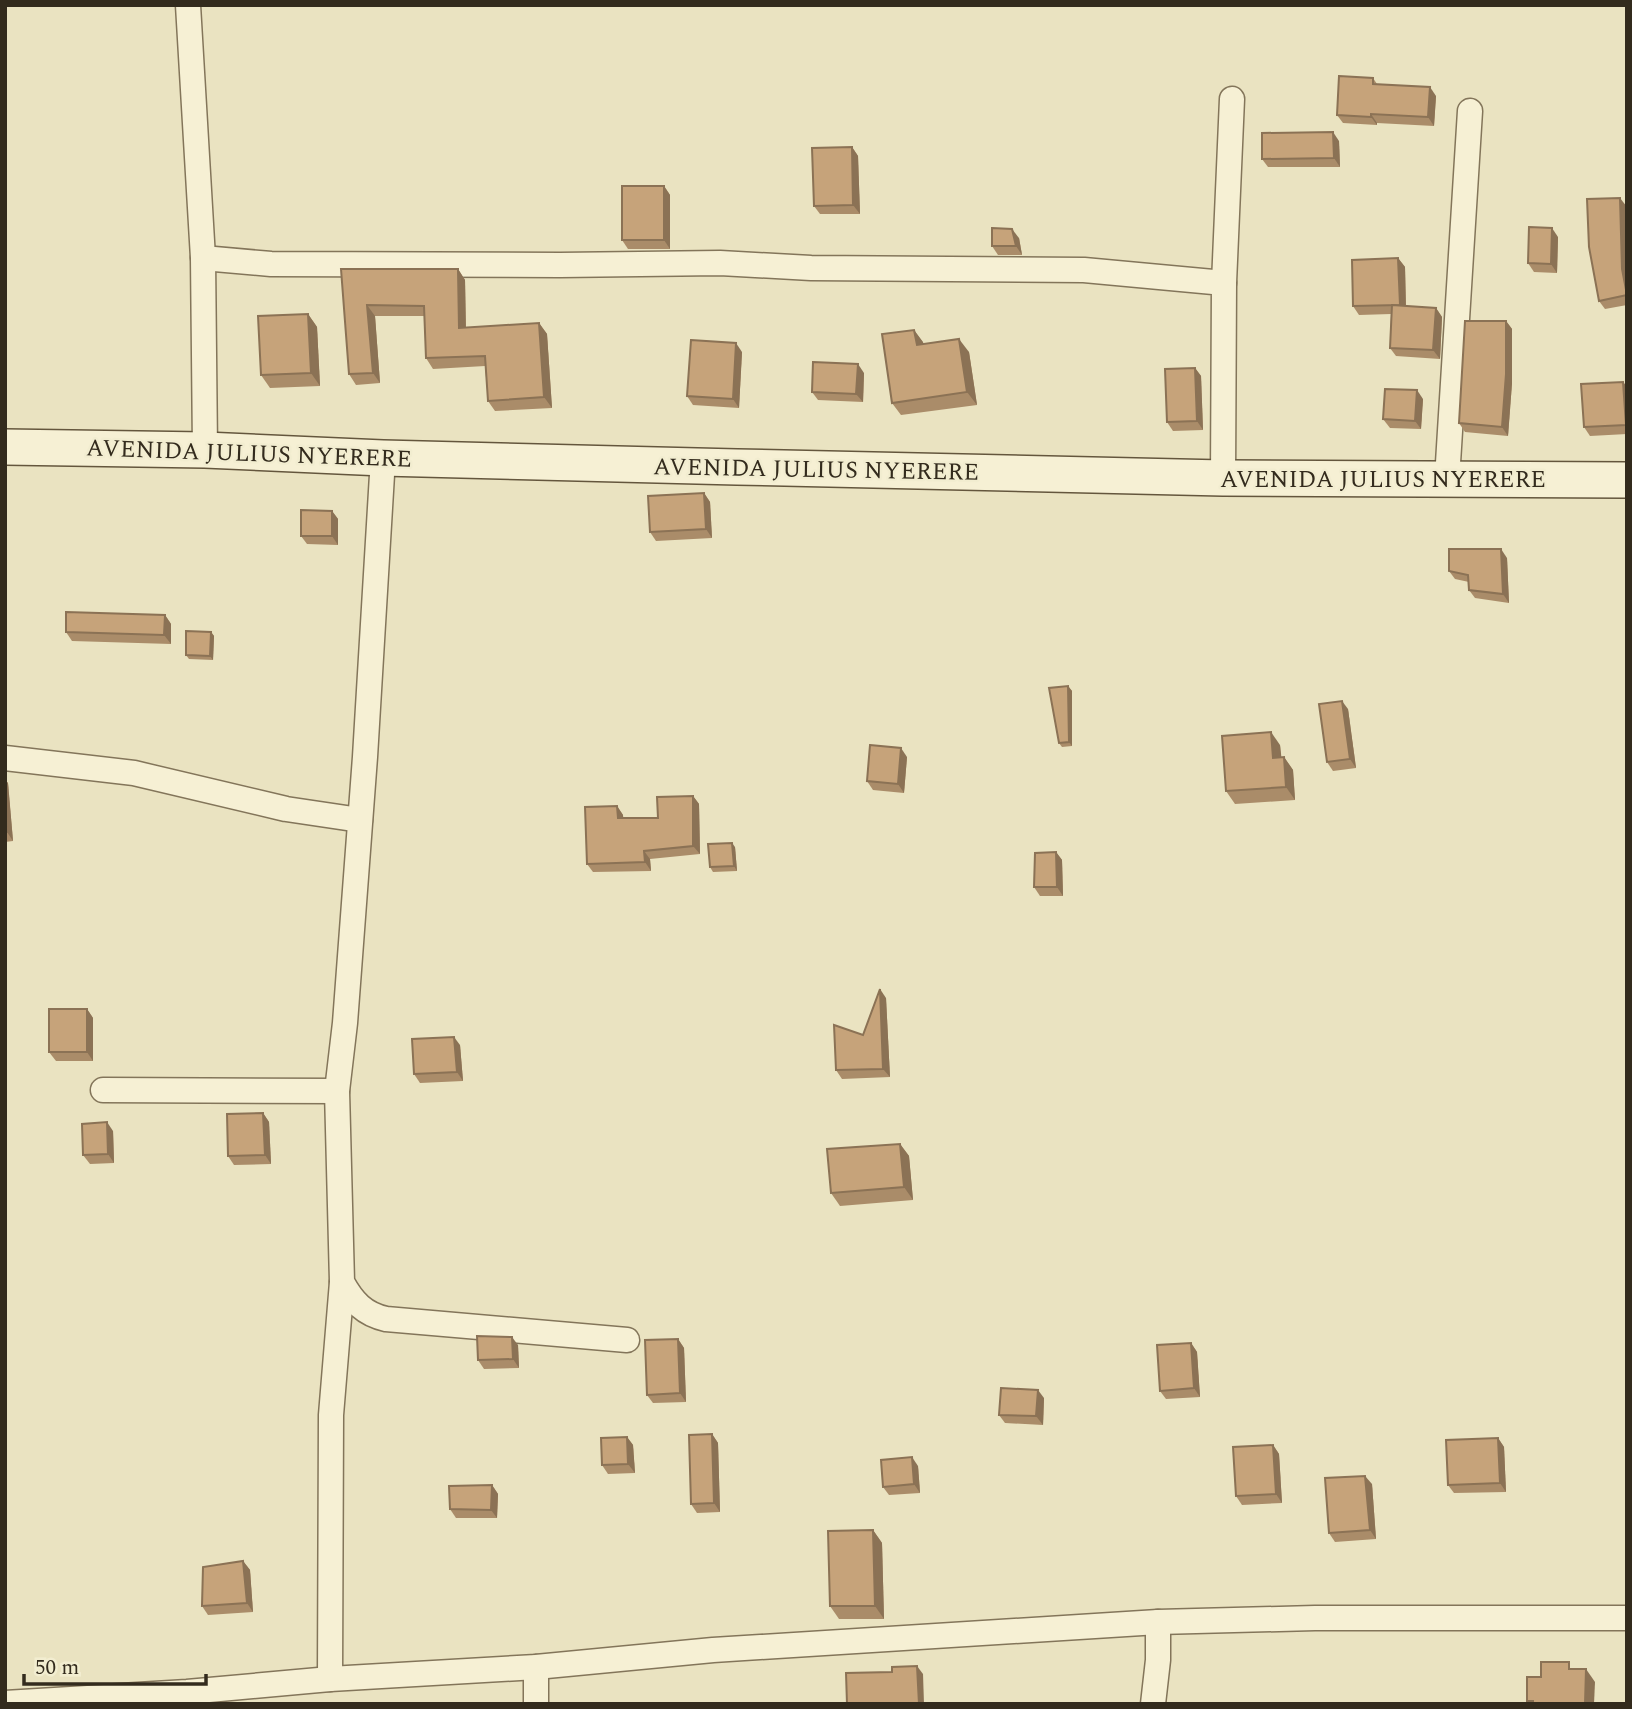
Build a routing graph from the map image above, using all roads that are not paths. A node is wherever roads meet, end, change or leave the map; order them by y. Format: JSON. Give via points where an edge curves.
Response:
{"nodes":[{"id":1,"x":188,"y":5,"type":"edge"},
{"id":2,"x":1232,"y":99,"type":"dead end"},
{"id":3,"x":1470,"y":111,"type":"dead end"},
{"id":4,"x":203,"y":258,"type":"junction"},
{"id":5,"x":1224,"y":283,"type":"junction"},
{"id":6,"x":5,"y":447,"type":"edge"},
{"id":7,"x":205,"y":450,"type":"junction"},
{"id":8,"x":383,"y":458,"type":"junction"},
{"id":9,"x":1223,"y":478,"type":"junction"},
{"id":10,"x":1447,"y":479,"type":"junction"},
{"id":11,"x":1627,"y":480,"type":"edge"},
{"id":12,"x":5,"y":758,"type":"edge"},
{"id":13,"x":360,"y":820,"type":"junction"},
{"id":14,"x":103,"y":1090,"type":"dead end"},
{"id":15,"x":337,"y":1091,"type":"junction"},
{"id":16,"x":342,"y":1282,"type":"junction"},
{"id":17,"x":627,"y":1340,"type":"dead end"},
{"id":18,"x":1627,"y":1618,"type":"edge"},
{"id":19,"x":1158,"y":1622,"type":"junction"},
{"id":20,"x":536,"y":1667,"type":"junction"},
{"id":21,"x":330,"y":1679,"type":"junction"},
{"id":22,"x":5,"y":1703,"type":"edge"},
{"id":23,"x":536,"y":1704,"type":"edge"},
{"id":24,"x":1153,"y":1704,"type":"edge"}],
"edges":[{"from":1,"to":4,"type":"street"},
{"from":2,"to":5,"type":"street"},
{"from":3,"to":10,"type":"street"},
{"from":4,"to":5,"type":"street","via":[[271,264],[720,263],[1084,270]]},
{"from":4,"to":7,"type":"street"},
{"from":5,"to":9,"type":"street"},
{"from":6,"to":7,"type":"street","name":"AVENIDA JULIUS NYERERE"},
{"from":7,"to":8,"type":"street","name":"AVENIDA JULIUS NYERERE"},
{"from":8,"to":9,"type":"street","name":"AVENIDA JULIUS NYERERE"},
{"from":8,"to":13,"type":"street"},
{"from":9,"to":10,"type":"street","name":"AVENIDA JULIUS NYERERE"},
{"from":10,"to":11,"type":"street","name":"AVENIDA JULIUS NYERERE"},
{"from":12,"to":13,"type":"street","via":[[135,773],[286,809]]},
{"from":13,"to":15,"type":"street"},
{"from":14,"to":15,"type":"street"},
{"from":15,"to":16,"type":"street"},
{"from":16,"to":17,"type":"street","via":[[358,1305],[386,1319]]},
{"from":16,"to":21,"type":"street","via":[[331,1415]]},
{"from":18,"to":19,"type":"street"},
{"from":19,"to":20,"type":"street","via":[[713,1650]]},
{"from":19,"to":24,"type":"street"},
{"from":20,"to":21,"type":"street"},
{"from":20,"to":23,"type":"street"},
{"from":21,"to":22,"type":"street"}]}
